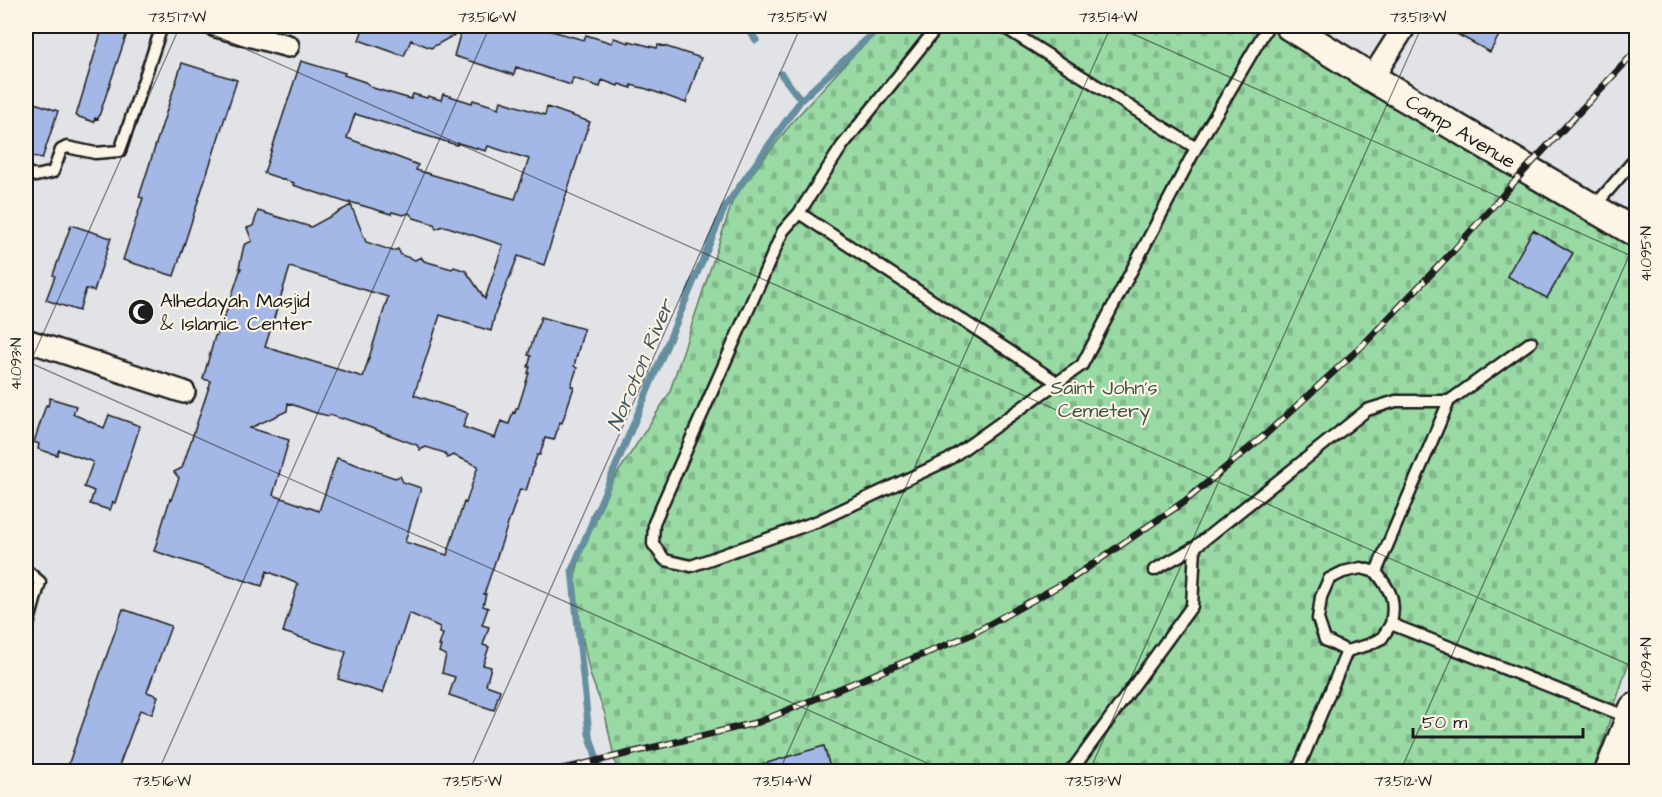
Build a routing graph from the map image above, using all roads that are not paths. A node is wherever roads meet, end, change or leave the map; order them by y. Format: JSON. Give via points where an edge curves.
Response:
{"nodes":[{"id":1,"x":162,"y":26,"type":"edge"},
{"id":2,"x":216,"y":26,"type":"edge"},
{"id":3,"x":938,"y":26,"type":"edge"},
{"id":4,"x":1002,"y":26,"type":"edge"},
{"id":5,"x":1268,"y":26,"type":"edge"},
{"id":6,"x":1288,"y":26,"type":"edge"},
{"id":7,"x":1405,"y":26,"type":"edge"},
{"id":8,"x":266,"y":33,"type":"edge"},
{"id":9,"x":288,"y":46,"type":"dead end"},
{"id":10,"x":1372,"y":78,"type":"junction"},
{"id":11,"x":1196,"y":148,"type":"junction"},
{"id":12,"x":1636,"y":158,"type":"edge"},
{"id":13,"x":26,"y":172,"type":"edge"},
{"id":14,"x":1593,"y":208,"type":"junction"},
{"id":15,"x":799,"y":213,"type":"junction"},
{"id":16,"x":1636,"y":233,"type":"edge"},
{"id":17,"x":26,"y":340,"type":"edge"},
{"id":18,"x":1531,"y":342,"type":"dead end"},
{"id":19,"x":1058,"y":382,"type":"junction"},
{"id":20,"x":184,"y":392,"type":"dead end"},
{"id":21,"x":1449,"y":401,"type":"junction"},
{"id":22,"x":1195,"y":547,"type":"junction"},
{"id":23,"x":26,"y":570,"type":"edge"},
{"id":24,"x":1154,"y":570,"type":"dead end"},
{"id":25,"x":1376,"y":572,"type":"junction"},
{"id":26,"x":1391,"y":624,"type":"junction"},
{"id":27,"x":26,"y":632,"type":"edge"},
{"id":28,"x":1347,"y":651,"type":"junction"},
{"id":29,"x":1635,"y":715,"type":"edge"},
{"id":30,"x":1068,"y":771,"type":"edge"},
{"id":31,"x":1297,"y":771,"type":"edge"},
{"id":32,"x":1612,"y":771,"type":"edge"}],
"edges":[{"from":1,"to":13,"type":"lane","via":[[120,151],[95,153],[67,147],[61,150],[53,172],[36,176]]},
{"from":2,"to":8,"type":"street"},
{"from":3,"to":15,"type":"lane","via":[[843,146]]},
{"from":4,"to":11,"type":"lane"},
{"from":5,"to":11,"type":"lane"},
{"from":6,"to":10,"type":"street","name":"Camp Avenue"},
{"from":7,"to":10,"type":"street"},
{"from":8,"to":9,"type":"street"},
{"from":10,"to":14,"type":"street","name":"Camp Avenue"},
{"from":11,"to":19,"type":"lane","via":[[1082,365]]},
{"from":12,"to":14,"type":"lane"},
{"from":14,"to":16,"type":"street","name":"Camp Avenue"},
{"from":15,"to":19,"type":"lane"},
{"from":15,"to":19,"type":"lane","via":[[783,231],[654,523],[653,544],[665,560],[691,566],[818,521],[948,460]]},
{"from":17,"to":20,"type":"street"},
{"from":18,"to":21,"type":"lane"},
{"from":21,"to":22,"type":"lane","via":[[1396,401],[1367,410]]},
{"from":21,"to":25,"type":"lane"},
{"from":22,"to":24,"type":"lane"},
{"from":22,"to":30,"type":"lane","via":[[1192,606]]},
{"from":23,"to":27,"type":"lane","via":[[40,582]]},
{"from":25,"to":26,"type":"lane","via":[[1389,589],[1394,611]]},
{"from":25,"to":28,"type":"lane","via":[[1361,568],[1343,572],[1329,579],[1321,597],[1318,619],[1325,640]]},
{"from":26,"to":28,"type":"lane","via":[[1382,638]]},
{"from":26,"to":29,"type":"lane"},
{"from":28,"to":31,"type":"lane"},
{"from":29,"to":32,"type":"main road"}]}
